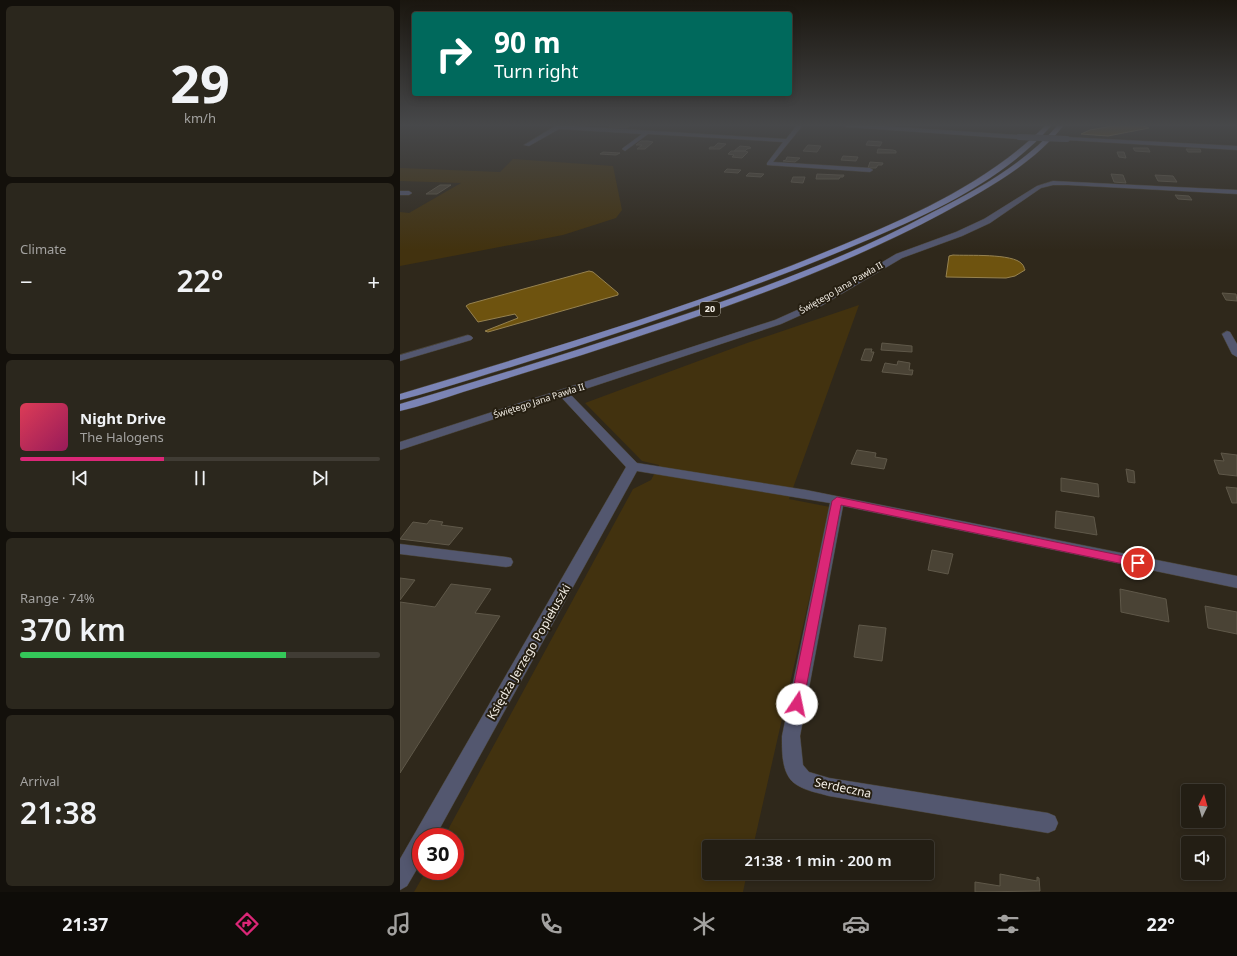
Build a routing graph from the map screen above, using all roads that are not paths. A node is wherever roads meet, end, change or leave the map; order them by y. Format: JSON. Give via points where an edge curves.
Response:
{"nodes":[{"id":1,"x":813,"y":167,"type":"edge"},
{"id":2,"x":999,"y":167,"type":"edge"},
{"id":3,"x":1015,"y":167,"type":"edge"},
{"id":4,"x":870,"y":170,"type":"dead end"},
{"id":5,"x":1237,"y":192,"type":"edge"},
{"id":6,"x":400,"y":193,"type":"edge"},
{"id":7,"x":409,"y":193,"type":"dead end"},
{"id":8,"x":1227,"y":334,"type":"dead end"},
{"id":9,"x":468,"y":338,"type":"dead end"},
{"id":10,"x":1237,"y":354,"type":"edge"},
{"id":11,"x":400,"y":358,"type":"edge"},
{"id":12,"x":563,"y":393,"type":"junction"},
{"id":13,"x":400,"y":397,"type":"edge"},
{"id":14,"x":400,"y":408,"type":"edge"},
{"id":15,"x":400,"y":446,"type":"edge"},
{"id":16,"x":633,"y":466,"type":"junction"},
{"id":17,"x":837,"y":501,"type":"junction"},
{"id":18,"x":400,"y":549,"type":"edge"},
{"id":19,"x":506,"y":562,"type":"dead end"},
{"id":20,"x":1237,"y":582,"type":"edge"},
{"id":21,"x":1048,"y":823,"type":"dead end"},
{"id":22,"x":429,"y":828,"type":"edge"},
{"id":23,"x":412,"y":858,"type":"edge"},
{"id":24,"x":400,"y":879,"type":"edge"}],
"edges":[{"from":1,"to":4,"type":"street"},
{"from":2,"to":13,"type":"main road","number":"20","via":[[965,189],[916,215],[848,246],[734,290]]},
{"from":3,"to":14,"type":"main road","number":"20","via":[[994,182],[929,218],[860,251],[752,294],[660,326]]},
{"from":5,"to":12,"type":"street","name":"Świętego Jana Pawła II","via":[[1068,183],[1038,187],[987,221],[899,256],[798,314],[757,330]]},
{"from":6,"to":7,"type":"street"},
{"from":8,"to":10,"type":"street"},
{"from":9,"to":11,"type":"street"},
{"from":12,"to":15,"type":"street","name":"Świętego Jana Pawła II"},
{"from":12,"to":16,"type":"street"},
{"from":16,"to":17,"type":"street"},
{"from":16,"to":22,"type":"street","name":"Księdza Jerzego Popiełuszki"},
{"from":17,"to":20,"type":"street"},
{"from":17,"to":21,"type":"street","name":"Serdeczna","via":[[791,736],[791,753],[796,770],[803,778],[829,787]]},
{"from":18,"to":19,"type":"street"},
{"from":23,"to":24,"type":"street"}]}
